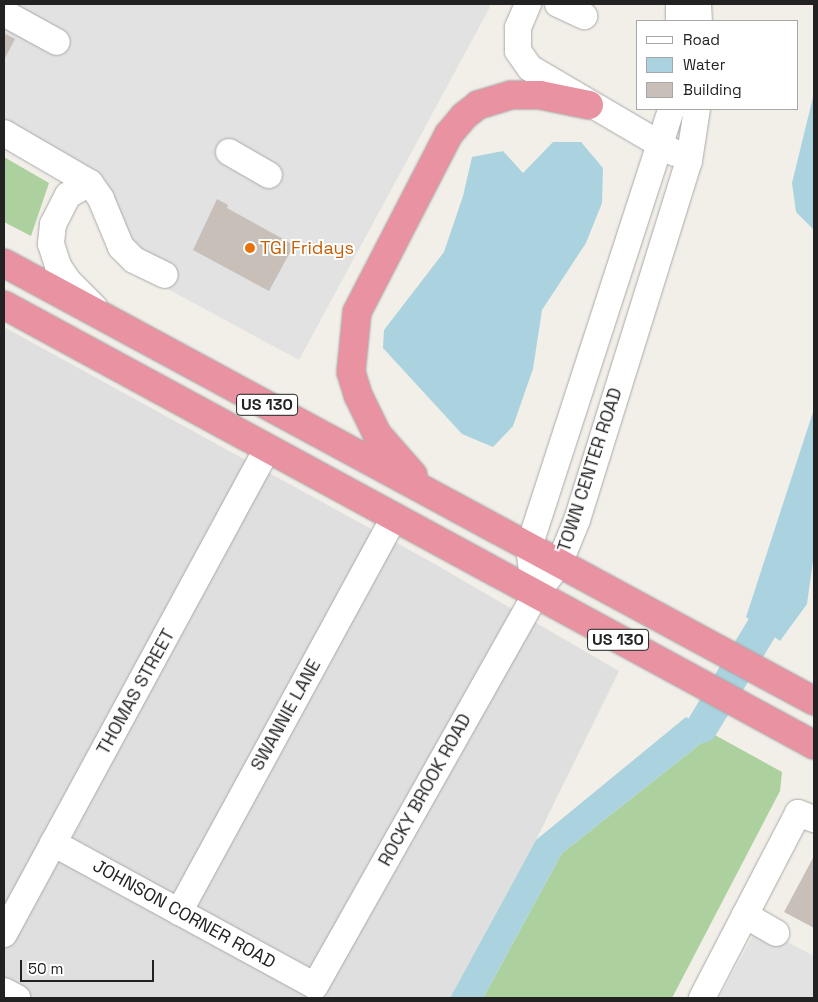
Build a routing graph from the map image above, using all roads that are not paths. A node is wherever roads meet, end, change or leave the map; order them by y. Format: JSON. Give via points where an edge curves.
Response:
{"nodes":[{"id":1,"x":528,"y":4,"type":"edge"},
{"id":2,"x":558,"y":4,"type":"edge"},
{"id":3,"x":679,"y":4,"type":"edge"},
{"id":4,"x":698,"y":4,"type":"edge"},
{"id":5,"x":4,"y":12,"type":"edge"},
{"id":6,"x":584,"y":16,"type":"dead end"},
{"id":7,"x":679,"y":20,"type":"edge"},
{"id":8,"x":699,"y":20,"type":"edge"},
{"id":9,"x":57,"y":42,"type":"dead end"},
{"id":10,"x":589,"y":105,"type":"junction"},
{"id":11,"x":671,"y":110,"type":"edge"},
{"id":12,"x":697,"y":110,"type":"edge"},
{"id":13,"x":4,"y":132,"type":"edge"},
{"id":14,"x":661,"y":145,"type":"junction"},
{"id":15,"x":229,"y":152,"type":"dead end"},
{"id":16,"x":688,"y":160,"type":"junction"},
{"id":17,"x":269,"y":175,"type":"dead end"},
{"id":18,"x":90,"y":183,"type":"junction"},
{"id":19,"x":4,"y":263,"type":"edge"},
{"id":20,"x":165,"y":275,"type":"dead end"},
{"id":21,"x":4,"y":306,"type":"edge"},
{"id":22,"x":104,"y":317,"type":"junction"},
{"id":23,"x":267,"y":449,"type":"junction"},
{"id":24,"x":439,"y":498,"type":"junction"},
{"id":25,"x":394,"y":518,"type":"junction"},
{"id":26,"x":529,"y":548,"type":"junction"},
{"id":27,"x":559,"y":564,"type":"junction"},
{"id":28,"x":535,"y":595,"type":"junction"},
{"id":29,"x":814,"y":701,"type":"edge"},
{"id":30,"x":814,"y":745,"type":"edge"},
{"id":31,"x":814,"y":819,"type":"edge"},
{"id":32,"x":53,"y":843,"type":"junction"},
{"id":33,"x":179,"y":912,"type":"junction"},
{"id":34,"x":745,"y":915,"type":"junction"},
{"id":35,"x":776,"y":932,"type":"dead end"},
{"id":36,"x":4,"y":934,"type":"edge"},
{"id":37,"x":315,"y":986,"type":"joint"},
{"id":38,"x":4,"y":991,"type":"edge"},
{"id":39,"x":16,"y":998,"type":"edge"},
{"id":40,"x":702,"y":998,"type":"edge"}],
"edges":[{"from":1,"to":10,"type":"street","via":[[518,28],[518,51],[530,68]]},
{"from":2,"to":6,"type":"street"},
{"from":3,"to":7,"type":"street"},
{"from":4,"to":8,"type":"street"},
{"from":5,"to":9,"type":"street"},
{"from":10,"to":14,"type":"street"},
{"from":10,"to":24,"type":"highway","via":[[540,95],[511,95],[478,105],[464,116],[450,134],[357,312],[351,372],[358,395],[377,434],[399,463]]},
{"from":11,"to":14,"type":"street","name":"TOWN CENTER ROAD"},
{"from":12,"to":16,"type":"street","name":"TOWN CENTER ROAD"},
{"from":13,"to":18,"type":"street"},
{"from":14,"to":16,"type":"street"},
{"from":14,"to":26,"type":"street","name":"TOWN CENTER ROAD"},
{"from":15,"to":17,"type":"street"},
{"from":16,"to":27,"type":"street","name":"TOWN CENTER ROAD","via":[[577,520]]},
{"from":18,"to":20,"type":"street","via":[[101,199],[121,247],[134,260]]},
{"from":18,"to":22,"type":"street","via":[[68,194],[53,224],[51,244],[58,266],[68,282]]},
{"from":19,"to":22,"type":"highway","number":"US 130"},
{"from":21,"to":23,"type":"highway","number":"US 130"},
{"from":22,"to":24,"type":"highway","number":"US 130"},
{"from":23,"to":25,"type":"highway","number":"US 130"},
{"from":23,"to":32,"type":"street","name":"THOMAS STREET"},
{"from":24,"to":26,"type":"highway","number":"US 130"},
{"from":25,"to":28,"type":"highway","number":"US 130"},
{"from":25,"to":33,"type":"street","name":"SWANNIE LANE"},
{"from":26,"to":27,"type":"highway","number":"US 130"},
{"from":26,"to":28,"type":"street","name":"TOWN CENTER ROAD"},
{"from":27,"to":28,"type":"street","name":"TOWN CENTER ROAD"},
{"from":27,"to":29,"type":"highway","number":"US 130"},
{"from":28,"to":30,"type":"highway","number":"US 130"},
{"from":28,"to":37,"type":"street","name":"ROCKY BROOK ROAD"},
{"from":31,"to":34,"type":"street","via":[[798,813]]},
{"from":32,"to":33,"type":"street","name":"JOHNSON CORNER ROAD"},
{"from":32,"to":36,"type":"street","name":"THOMAS STREET"},
{"from":33,"to":37,"type":"street","name":"JOHNSON CORNER ROAD"},
{"from":34,"to":35,"type":"street"},
{"from":34,"to":40,"type":"street"},
{"from":38,"to":39,"type":"street"}]}
